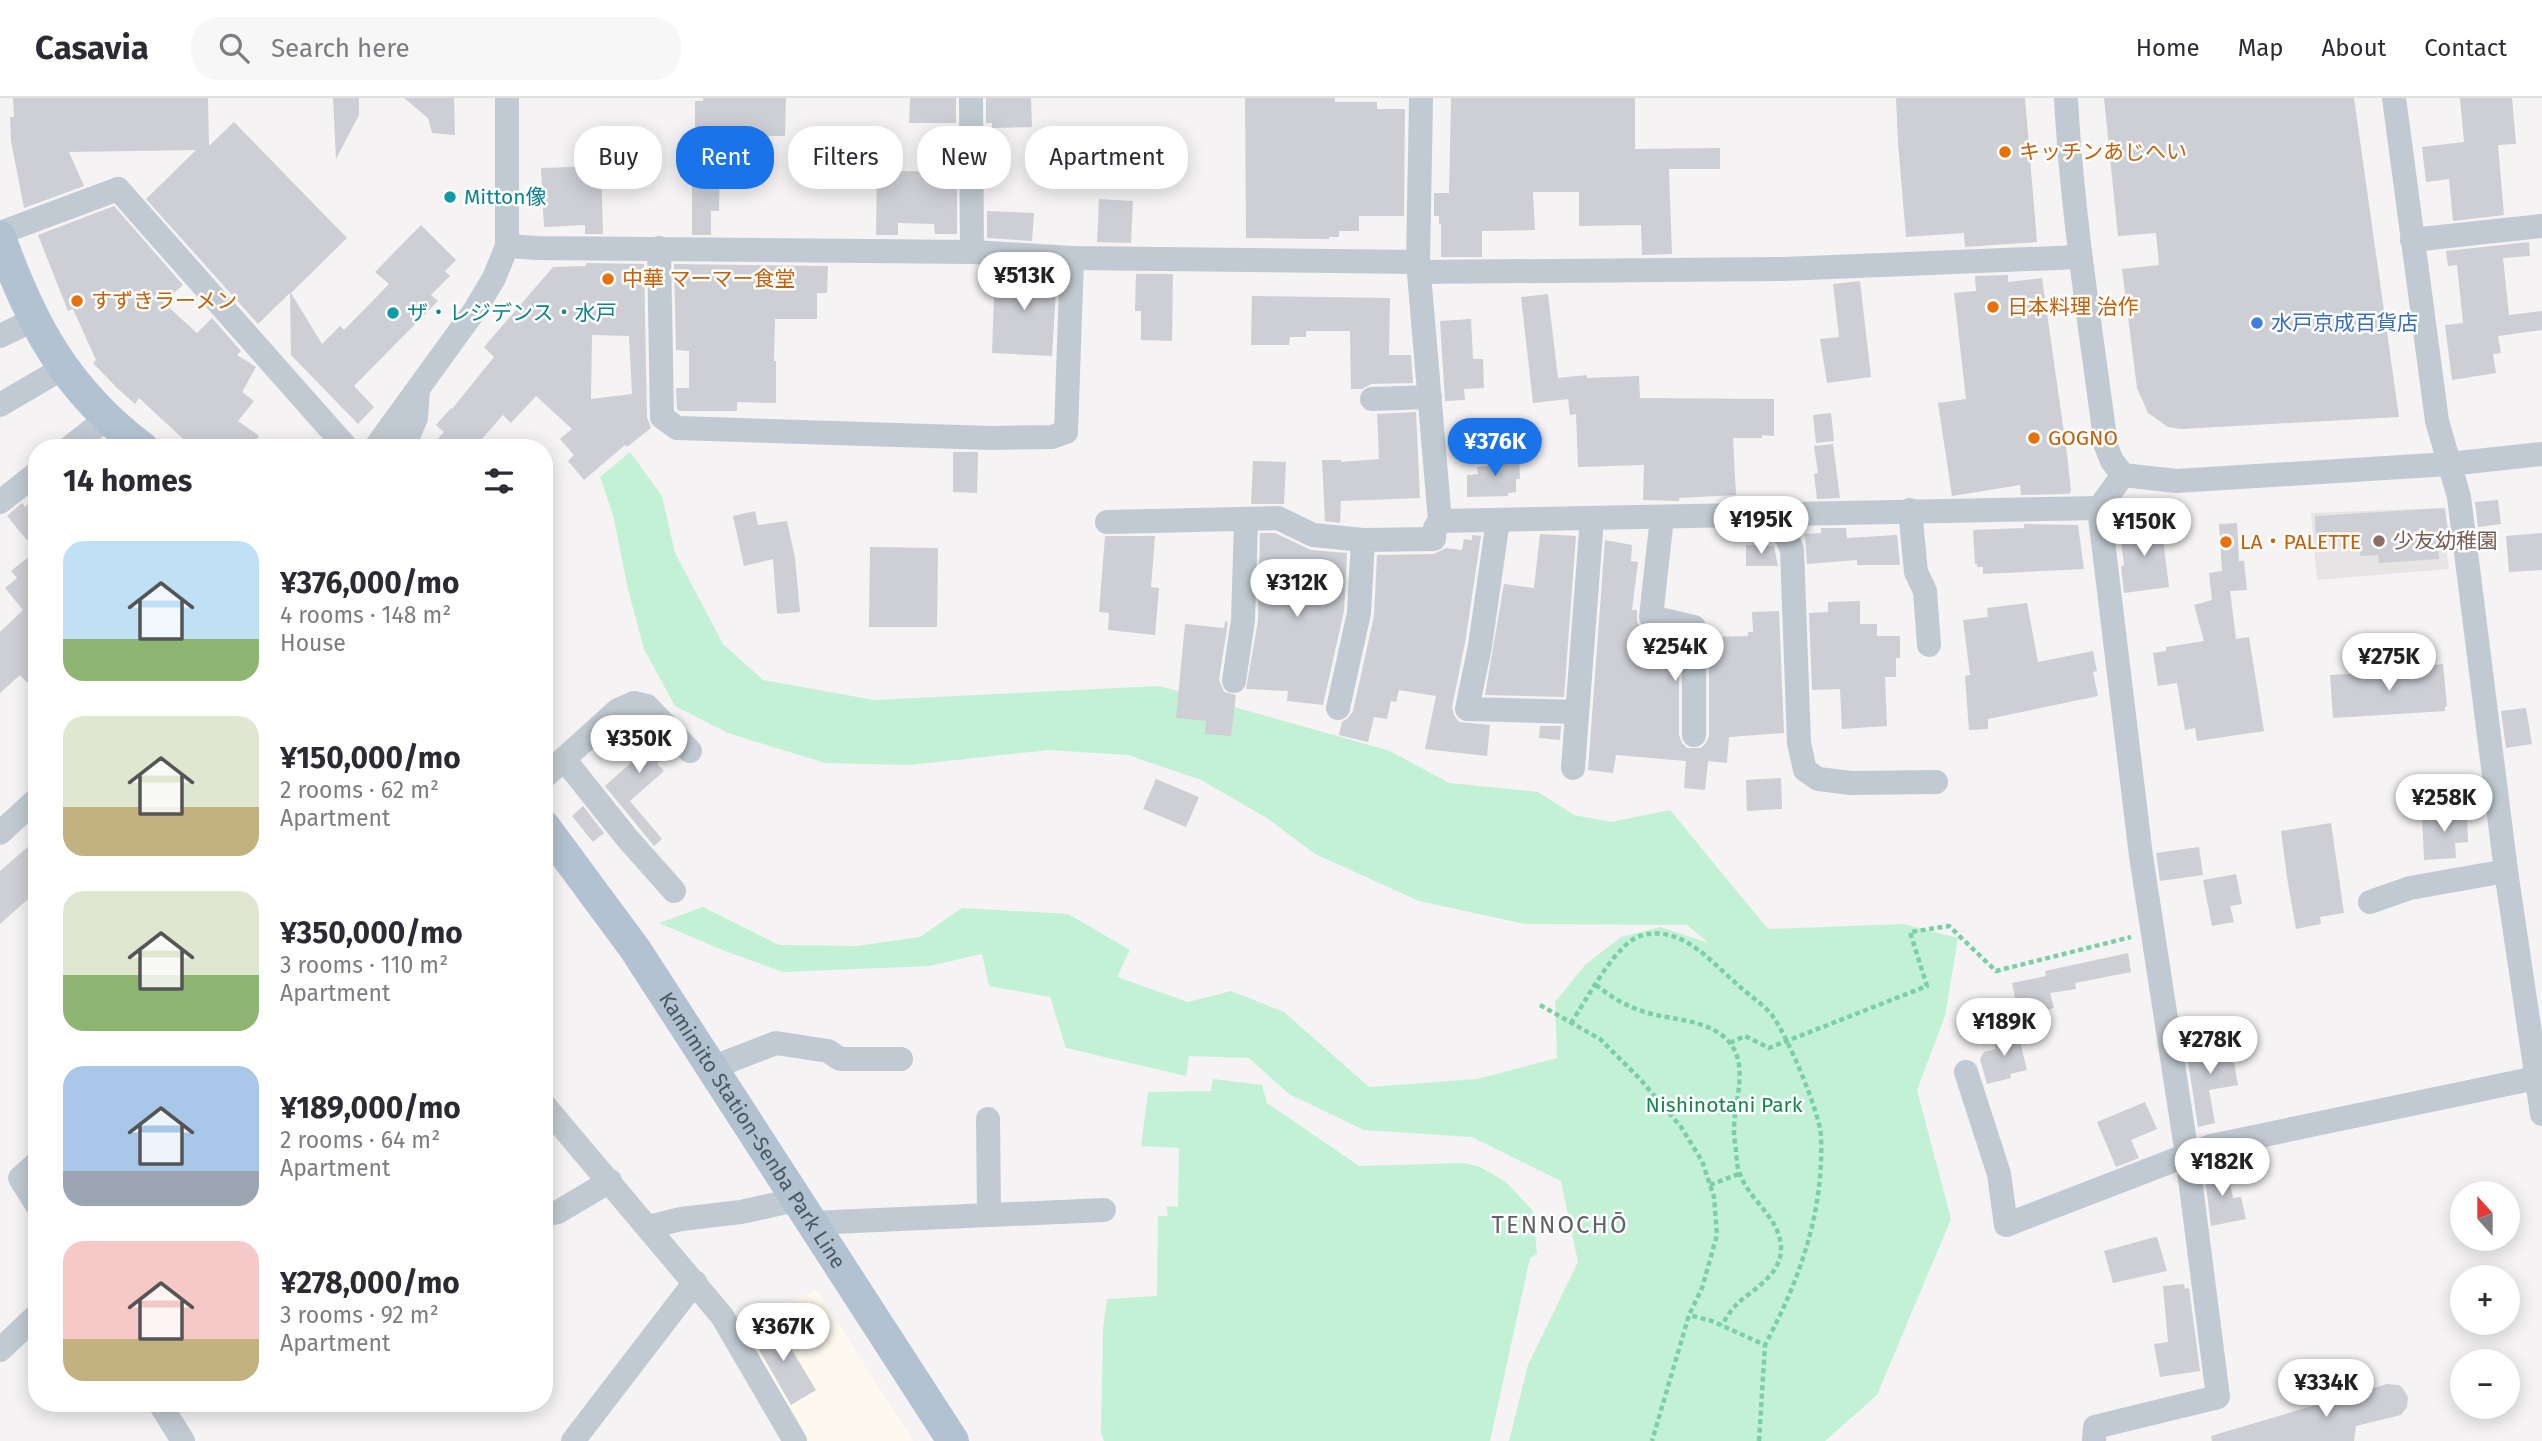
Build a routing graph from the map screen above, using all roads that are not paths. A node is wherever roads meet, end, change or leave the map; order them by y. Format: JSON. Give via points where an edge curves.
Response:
{"nodes":[{"id":1,"x":507,"y":98,"type":"edge"},
{"id":2,"x":971,"y":98,"type":"edge"},
{"id":3,"x":1421,"y":98,"type":"edge"},
{"id":4,"x":2066,"y":98,"type":"edge"},
{"id":5,"x":2394,"y":98,"type":"edge"},
{"id":6,"x":2542,"y":226,"type":"edge"},
{"id":7,"x":0,"y":235,"type":"edge"},
{"id":8,"x":2412,"y":240,"type":"junction"},
{"id":9,"x":508,"y":246,"type":"junction"},
{"id":10,"x":659,"y":248,"type":"junction"},
{"id":11,"x":972,"y":252,"type":"junction"},
{"id":12,"x":2080,"y":257,"type":"junction"},
{"id":13,"x":1072,"y":258,"type":"junction"},
{"id":14,"x":1418,"y":267,"type":"junction"},
{"id":15,"x":33,"y":320,"type":"junction"},
{"id":16,"x":0,"y":336,"type":"edge"},
{"id":17,"x":63,"y":368,"type":"junction"},
{"id":18,"x":418,"y":390,"type":"junction"},
{"id":19,"x":1430,"y":397,"type":"junction"},
{"id":20,"x":1373,"y":399,"type":"dead end"},
{"id":21,"x":0,"y":405,"type":"edge"},
{"id":22,"x":106,"y":419,"type":"junction"},
{"id":23,"x":80,"y":439,"type":"edge"},
{"id":24,"x":132,"y":439,"type":"edge"},
{"id":25,"x":339,"y":439,"type":"edge"},
{"id":26,"x":382,"y":439,"type":"edge"},
{"id":27,"x":408,"y":439,"type":"edge"},
{"id":28,"x":2542,"y":454,"type":"edge"},
{"id":29,"x":2449,"y":464,"type":"junction"},
{"id":30,"x":2123,"y":475,"type":"junction"},
{"id":31,"x":28,"y":480,"type":"edge"},
{"id":32,"x":0,"y":502,"type":"edge"},
{"id":33,"x":2099,"y":508,"type":"junction"},
{"id":34,"x":1910,"y":510,"type":"junction"},
{"id":35,"x":1778,"y":515,"type":"junction"},
{"id":36,"x":1662,"y":517,"type":"junction"},
{"id":37,"x":1592,"y":518,"type":"junction"},
{"id":38,"x":1246,"y":520,"type":"junction"},
{"id":39,"x":1440,"y":520,"type":"junction"},
{"id":40,"x":1498,"y":520,"type":"junction"},
{"id":41,"x":1107,"y":522,"type":"dead end"},
{"id":42,"x":1363,"y":540,"type":"junction"},
{"id":43,"x":1929,"y":645,"type":"dead end"},
{"id":44,"x":1234,"y":681,"type":"dead end"},
{"id":45,"x":1338,"y":708,"type":"dead end"},
{"id":46,"x":1577,"y":712,"type":"junction"},
{"id":47,"x":1694,"y":734,"type":"dead end"},
{"id":48,"x":690,"y":751,"type":"dead end"},
{"id":49,"x":564,"y":759,"type":"junction"},
{"id":50,"x":1573,"y":768,"type":"dead end"},
{"id":51,"x":553,"y":769,"type":"edge"},
{"id":52,"x":1936,"y":782,"type":"dead end"},
{"id":53,"x":28,"y":807,"type":"edge"},
{"id":54,"x":0,"y":833,"type":"edge"},
{"id":55,"x":553,"y":837,"type":"edge"},
{"id":56,"x":2506,"y":872,"type":"junction"},
{"id":57,"x":674,"y":891,"type":"dead end"},
{"id":58,"x":2370,"y":902,"type":"dead end"},
{"id":59,"x":901,"y":1059,"type":"dead end"},
{"id":60,"x":711,"y":1068,"type":"junction"},
{"id":61,"x":1966,"y":1072,"type":"dead end"},
{"id":62,"x":2539,"y":1080,"type":"edge"},
{"id":63,"x":2542,"y":1114,"type":"edge"},
{"id":64,"x":553,"y":1115,"type":"edge"},
{"id":65,"x":988,"y":1119,"type":"dead end"},
{"id":66,"x":2186,"y":1155,"type":"junction"},
{"id":67,"x":12,"y":1180,"type":"edge"},
{"id":68,"x":610,"y":1181,"type":"junction"},
{"id":69,"x":28,"y":1196,"type":"edge"},
{"id":70,"x":1104,"y":1210,"type":"dead end"},
{"id":71,"x":803,"y":1211,"type":"junction"},
{"id":72,"x":553,"y":1213,"type":"edge"},
{"id":73,"x":989,"y":1215,"type":"junction"},
{"id":74,"x":649,"y":1227,"type":"junction"},
{"id":75,"x":695,"y":1282,"type":"junction"},
{"id":76,"x":28,"y":1324,"type":"edge"},
{"id":77,"x":0,"y":1350,"type":"edge"},
{"id":78,"x":165,"y":1412,"type":"edge"},
{"id":79,"x":2090,"y":1440,"type":"edge"},
{"id":80,"x":183,"y":1441,"type":"edge"},
{"id":81,"x":573,"y":1441,"type":"edge"},
{"id":82,"x":795,"y":1441,"type":"edge"},
{"id":83,"x":953,"y":1441,"type":"edge"}],
"edges":[{"from":1,"to":9,"type":"street"},
{"from":2,"to":11,"type":"street"},
{"from":3,"to":14,"type":"street"},
{"from":4,"to":12,"type":"street"},
{"from":5,"to":8,"type":"street"},
{"from":6,"to":8,"type":"street"},
{"from":7,"to":15,"type":"main road"},
{"from":7,"to":25,"type":"street","via":[[118,189]]},
{"from":8,"to":29,"type":"street","via":[[2437,421]]},
{"from":9,"to":10,"type":"street"},
{"from":9,"to":18,"type":"street","via":[[475,310]]},
{"from":10,"to":11,"type":"street"},
{"from":10,"to":13,"type":"street","via":[[662,417],[677,428],[992,439],[1052,437],[1066,432]]},
{"from":11,"to":13,"type":"street"},
{"from":12,"to":14,"type":"street","via":[[1783,269]]},
{"from":12,"to":30,"type":"street","via":[[2106,446]]},
{"from":13,"to":14,"type":"street"},
{"from":14,"to":19,"type":"street"},
{"from":15,"to":16,"type":"street"},
{"from":15,"to":17,"type":"main road"},
{"from":17,"to":21,"type":"street"},
{"from":17,"to":22,"type":"main road"},
{"from":18,"to":26,"type":"street"},
{"from":18,"to":27,"type":"street","via":[[416,418]]},
{"from":19,"to":20,"type":"street"},
{"from":19,"to":39,"type":"street"},
{"from":22,"to":23,"type":"street"},
{"from":22,"to":24,"type":"main road"},
{"from":28,"to":29,"type":"street"},
{"from":29,"to":30,"type":"street","via":[[2176,481]]},
{"from":29,"to":56,"type":"street","via":[[2459,497]]},
{"from":30,"to":33,"type":"street"},
{"from":31,"to":32,"type":"street"},
{"from":33,"to":34,"type":"street"},
{"from":33,"to":66,"type":"street","via":[[2141,856]]},
{"from":34,"to":35,"type":"street"},
{"from":34,"to":43,"type":"street","via":[[1916,572],[1926,592]]},
{"from":35,"to":36,"type":"street"},
{"from":35,"to":52,"type":"street","via":[[1793,550],[1799,743],[1805,769],[1818,779],[1851,783]]},
{"from":36,"to":37,"type":"street"},
{"from":36,"to":47,"type":"street","via":[[1651,617],[1694,627]]},
{"from":37,"to":40,"type":"street"},
{"from":37,"to":46,"type":"street"},
{"from":38,"to":41,"type":"street"},
{"from":38,"to":42,"type":"street","via":[[1278,518],[1313,535]]},
{"from":38,"to":44,"type":"street","via":[[1243,620]]},
{"from":39,"to":40,"type":"street"},
{"from":39,"to":42,"type":"street","via":[[1434,539]]},
{"from":40,"to":46,"type":"street","via":[[1467,709]]},
{"from":42,"to":45,"type":"street","via":[[1359,613]]},
{"from":46,"to":50,"type":"street"},
{"from":48,"to":49,"type":"street","via":[[647,706],[634,703],[618,710]]},
{"from":49,"to":51,"type":"street"},
{"from":49,"to":57,"type":"street"},
{"from":53,"to":54,"type":"street"},
{"from":55,"to":60,"type":"main road","name":"Kamimito Station-Senba Park Line","via":[[635,949]]},
{"from":56,"to":58,"type":"street","via":[[2410,888]]},
{"from":56,"to":62,"type":"street"},
{"from":59,"to":60,"type":"street","via":[[840,1059],[828,1051],[776,1042]]},
{"from":60,"to":71,"type":"main road","name":"Kamimito Station-Senba Park Line"},
{"from":61,"to":66,"type":"street","via":[[1998,1174],[2006,1225]]},
{"from":62,"to":63,"type":"street"},
{"from":62,"to":66,"type":"street","via":[[2211,1146]]},
{"from":64,"to":68,"type":"street"},
{"from":65,"to":73,"type":"street"},
{"from":66,"to":79,"type":"street","via":[[2218,1397],[2095,1427]]},
{"from":67,"to":69,"type":"street"},
{"from":68,"to":72,"type":"street"},
{"from":68,"to":74,"type":"street"},
{"from":70,"to":73,"type":"street"},
{"from":71,"to":73,"type":"street"},
{"from":71,"to":74,"type":"street","via":[[741,1212]]},
{"from":71,"to":83,"type":"main road","name":"Kamimito Station-Senba Park Line"},
{"from":74,"to":75,"type":"street"},
{"from":75,"to":81,"type":"street"},
{"from":75,"to":82,"type":"street","via":[[722,1316]]},
{"from":76,"to":77,"type":"street"},
{"from":78,"to":80,"type":"street"}]}
